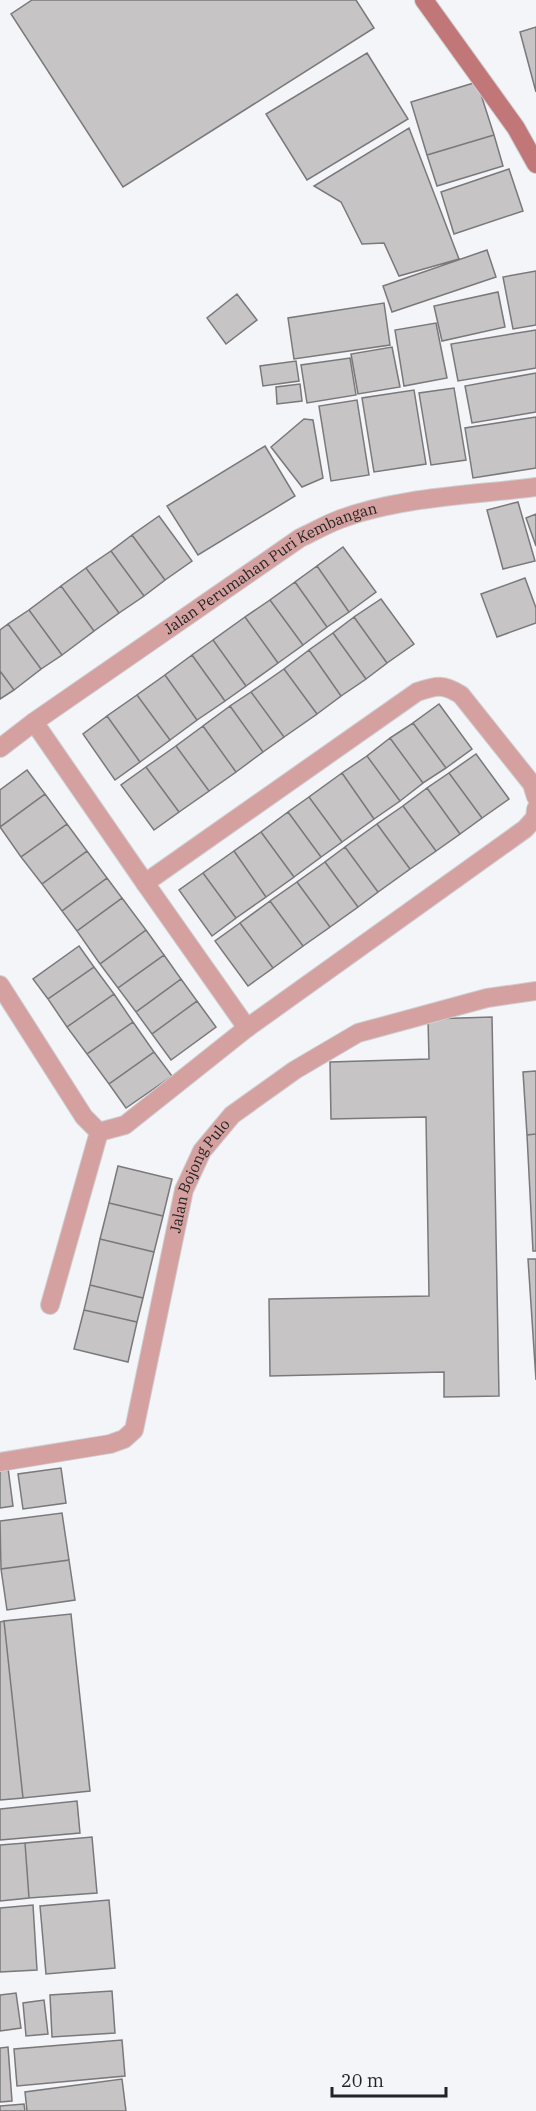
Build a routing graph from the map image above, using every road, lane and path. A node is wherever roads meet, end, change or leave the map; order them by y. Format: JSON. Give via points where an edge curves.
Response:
{"nodes":[{"id":1,"x":424,"y":0,"type":"edge"},
{"id":2,"x":536,"y":164,"type":"edge"},
{"id":3,"x":536,"y":488,"type":"edge"},
{"id":4,"x":34,"y":722,"type":"junction"},
{"id":5,"x":0,"y":748,"type":"edge"},
{"id":6,"x":536,"y":797,"type":"edge"},
{"id":7,"x":536,"y":809,"type":"edge"},
{"id":8,"x":145,"y":883,"type":"junction"},
{"id":9,"x":0,"y":985,"type":"edge"},
{"id":10,"x":536,"y":991,"type":"edge"},
{"id":11,"x":247,"y":1028,"type":"junction"},
{"id":12,"x":99,"y":1132,"type":"junction"},
{"id":13,"x":50,"y":1305,"type":"dead end"},
{"id":14,"x":0,"y":1462,"type":"edge"}],
"edges":[{"from":1,"to":2,"type":"street","via":[[516,128]]},
{"from":3,"to":4,"type":"street","name":"Jalan Perumahan Puri Kembangan","via":[[383,507],[329,524],[300,538]]},
{"from":4,"to":5,"type":"street","name":"Jalan Perumahan Puri Kembangan"},
{"from":4,"to":8,"type":"street"},
{"from":6,"to":8,"type":"street","via":[[532,784],[461,695],[448,687],[434,686],[417,692]]},
{"from":7,"to":11,"type":"street","via":[[535,818],[525,829]]},
{"from":8,"to":11,"type":"street"},
{"from":9,"to":12,"type":"street","via":[[84,1117]]},
{"from":10,"to":14,"type":"street","name":"Jalan Bojong Pulo","via":[[487,998],[358,1033],[295,1070],[232,1115],[202,1151],[184,1190],[134,1430],[110,1444]]},
{"from":11,"to":12,"type":"street","via":[[125,1125]]},
{"from":12,"to":13,"type":"street"}]}
